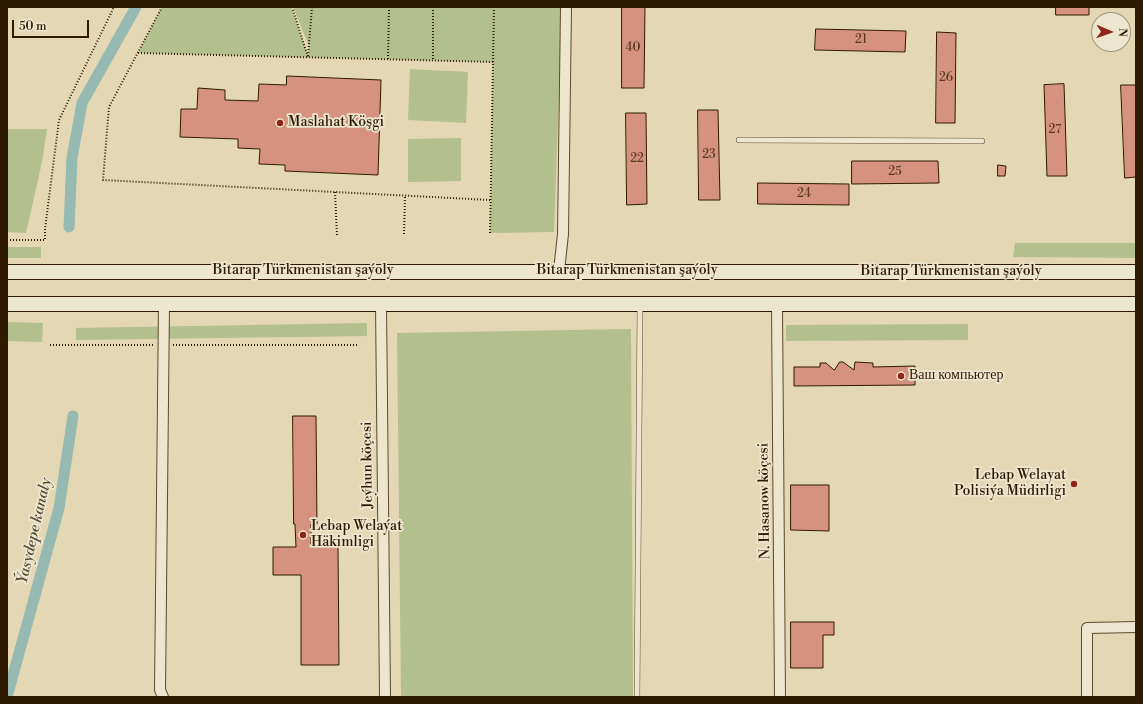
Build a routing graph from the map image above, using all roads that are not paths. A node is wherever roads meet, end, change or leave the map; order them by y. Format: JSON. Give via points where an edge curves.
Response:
{"nodes":[{"id":1,"x":566,"y":7,"type":"edge"},
{"id":2,"x":739,"y":140,"type":"dead end"},
{"id":3,"x":982,"y":140,"type":"dead end"},
{"id":4,"x":559,"y":271,"type":"junction"},
{"id":5,"x":7,"y":272,"type":"edge"},
{"id":6,"x":1136,"y":272,"type":"edge"},
{"id":7,"x":7,"y":304,"type":"edge"},
{"id":8,"x":164,"y":304,"type":"junction"},
{"id":9,"x":381,"y":304,"type":"junction"},
{"id":10,"x":640,"y":304,"type":"junction"},
{"id":11,"x":1136,"y":304,"type":"edge"},
{"id":12,"x":777,"y":305,"type":"junction"},
{"id":13,"x":1136,"y":627,"type":"edge"},
{"id":14,"x":163,"y":697,"type":"edge"},
{"id":15,"x":385,"y":697,"type":"edge"},
{"id":16,"x":637,"y":697,"type":"edge"},
{"id":17,"x":780,"y":697,"type":"edge"},
{"id":18,"x":1087,"y":697,"type":"edge"}],
"edges":[{"from":1,"to":4,"type":"street","via":[[563,234]]},
{"from":2,"to":3,"type":"lane"},
{"from":4,"to":5,"type":"main road","name":"Bitarap Türkmenistan şaýoly"},
{"from":4,"to":6,"type":"main road","name":"Bitarap Türkmenistan şaýoly"},
{"from":7,"to":8,"type":"main road"},
{"from":8,"to":9,"type":"main road"},
{"from":8,"to":14,"type":"street","via":[[160,682]]},
{"from":9,"to":10,"type":"main road"},
{"from":9,"to":15,"type":"street","name":"Jeýhun köçesi"},
{"from":10,"to":12,"type":"main road"},
{"from":10,"to":16,"type":"lane"},
{"from":11,"to":12,"type":"main road"},
{"from":12,"to":17,"type":"street","name":"N. Hasanow köçesi"},
{"from":13,"to":18,"type":"street","via":[[1087,628]]}]}
